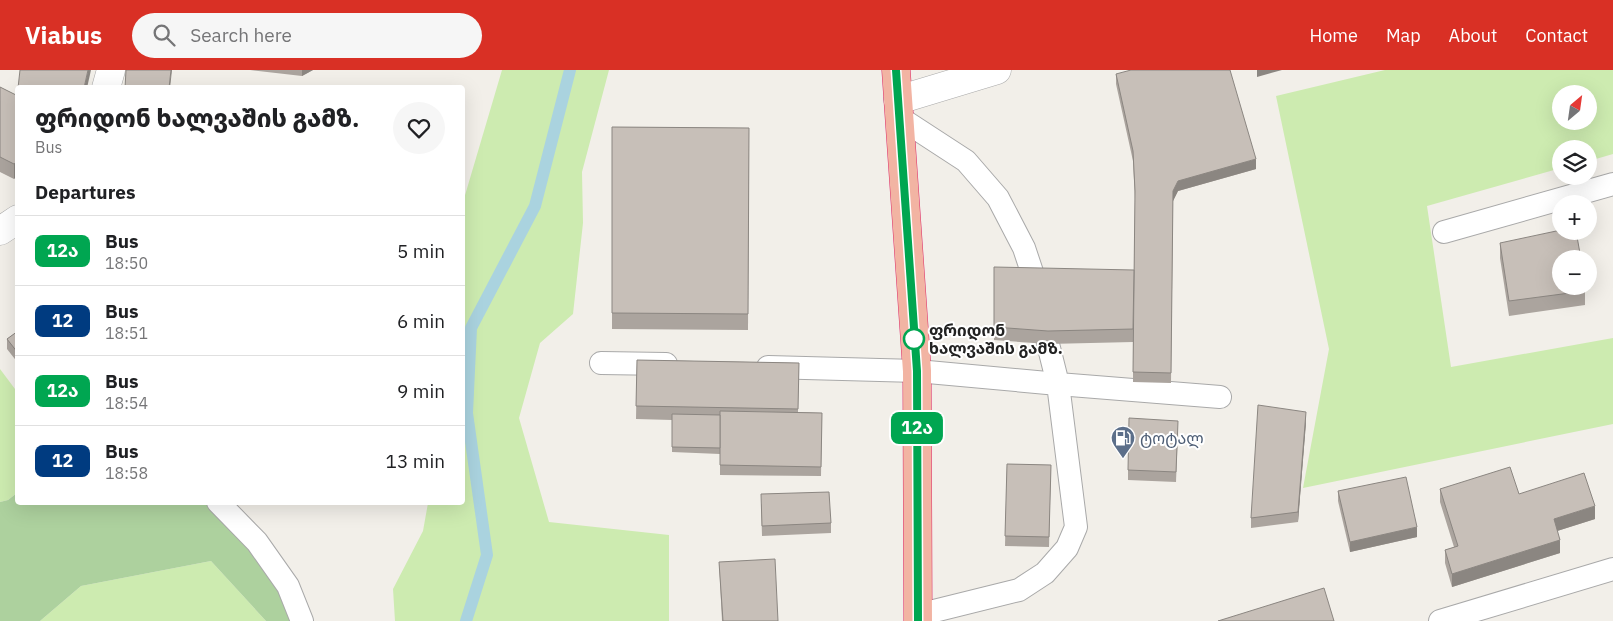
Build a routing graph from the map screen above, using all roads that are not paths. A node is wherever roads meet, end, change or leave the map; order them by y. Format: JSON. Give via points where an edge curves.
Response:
{"nodes":[{"id":1,"x":111,"y":70,"type":"edge"},
{"id":2,"x":896,"y":70,"type":"edge"},
{"id":3,"x":997,"y":70,"type":"edge"},
{"id":4,"x":107,"y":85,"type":"edge"},
{"id":5,"x":899,"y":109,"type":"junction"},
{"id":6,"x":1613,"y":184,"type":"edge"},
{"id":7,"x":1444,"y":232,"type":"dead end"},
{"id":8,"x":1034,"y":281,"type":"edge"},
{"id":9,"x":1048,"y":344,"type":"edge"},
{"id":10,"x":601,"y":363,"type":"dead end"},
{"id":11,"x":690,"y":365,"type":"edge"},
{"id":12,"x":749,"y":367,"type":"edge"},
{"id":13,"x":917,"y":371,"type":"junction"},
{"id":14,"x":1058,"y":384,"type":"junction"},
{"id":15,"x":1220,"y":397,"type":"dead end"},
{"id":16,"x":221,"y":505,"type":"edge"},
{"id":17,"x":1613,"y":569,"type":"edge"},
{"id":18,"x":918,"y":618,"type":"edge"},
{"id":19,"x":302,"y":621,"type":"edge"},
{"id":20,"x":1440,"y":621,"type":"edge"}],
"edges":[{"from":1,"to":4,"type":"street"},
{"from":2,"to":5,"type":"highway"},
{"from":3,"to":5,"type":"street"},
{"from":5,"to":8,"type":"lane","via":[[966,161],[998,198],[1024,248]]},
{"from":5,"to":13,"type":"highway"},
{"from":6,"to":7,"type":"lane"},
{"from":9,"to":14,"type":"lane"},
{"from":10,"to":11,"type":"lane"},
{"from":12,"to":13,"type":"lane"},
{"from":13,"to":14,"type":"lane"},
{"from":13,"to":18,"type":"highway"},
{"from":14,"to":15,"type":"lane"},
{"from":14,"to":18,"type":"lane","via":[[1076,527],[1067,548],[1045,573],[1019,590]]},
{"from":16,"to":19,"type":"lane","via":[[256,542],[288,586]]},
{"from":17,"to":20,"type":"lane"}]}
